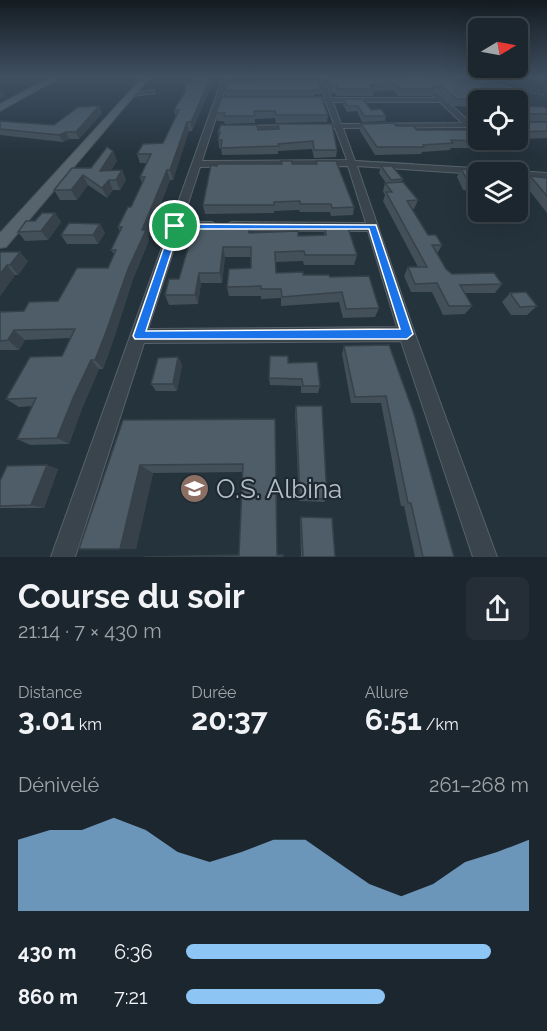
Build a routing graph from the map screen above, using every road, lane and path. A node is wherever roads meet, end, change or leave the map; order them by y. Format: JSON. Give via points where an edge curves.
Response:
{"nodes":[{"id":1,"x":125,"y":103,"type":"edge"},
{"id":2,"x":223,"y":103,"type":"edge"},
{"id":3,"x":322,"y":103,"type":"edge"},
{"id":4,"x":443,"y":103,"type":"edge"},
{"id":5,"x":468,"y":124,"type":"edge"},
{"id":6,"x":468,"y":125,"type":"edge"},
{"id":7,"x":331,"y":126,"type":"junction"},
{"id":8,"x":302,"y":127,"type":"edge"},
{"id":9,"x":232,"y":128,"type":"edge"},
{"id":10,"x":352,"y":163,"type":"junction"},
{"id":11,"x":197,"y":164,"type":"junction"},
{"id":12,"x":468,"y":171,"type":"edge"},
{"id":13,"x":528,"y":175,"type":"edge"},
{"id":14,"x":547,"y":176,"type":"edge"},
{"id":15,"x":175,"y":226,"type":"junction"},
{"id":16,"x":373,"y":227,"type":"junction"},
{"id":17,"x":0,"y":243,"type":"edge"},
{"id":18,"x":407,"y":334,"type":"junction"},
{"id":19,"x":139,"y":336,"type":"junction"},
{"id":20,"x":63,"y":557,"type":"edge"},
{"id":21,"x":485,"y":557,"type":"edge"}],
"edges":[{"from":1,"to":17,"type":"main road"},
{"from":2,"to":11,"type":"street"},
{"from":3,"to":7,"type":"street"},
{"from":4,"to":5,"type":"street"},
{"from":6,"to":7,"type":"street"},
{"from":7,"to":10,"type":"street"},
{"from":8,"to":9,"type":"street"},
{"from":10,"to":11,"type":"street"},
{"from":10,"to":12,"type":"street"},
{"from":10,"to":16,"type":"street"},
{"from":11,"to":15,"type":"street"},
{"from":13,"to":14,"type":"street"},
{"from":15,"to":16,"type":"street"},
{"from":15,"to":19,"type":"street"},
{"from":16,"to":18,"type":"street"},
{"from":18,"to":19,"type":"street"},
{"from":18,"to":21,"type":"street"},
{"from":19,"to":20,"type":"street"}]}
